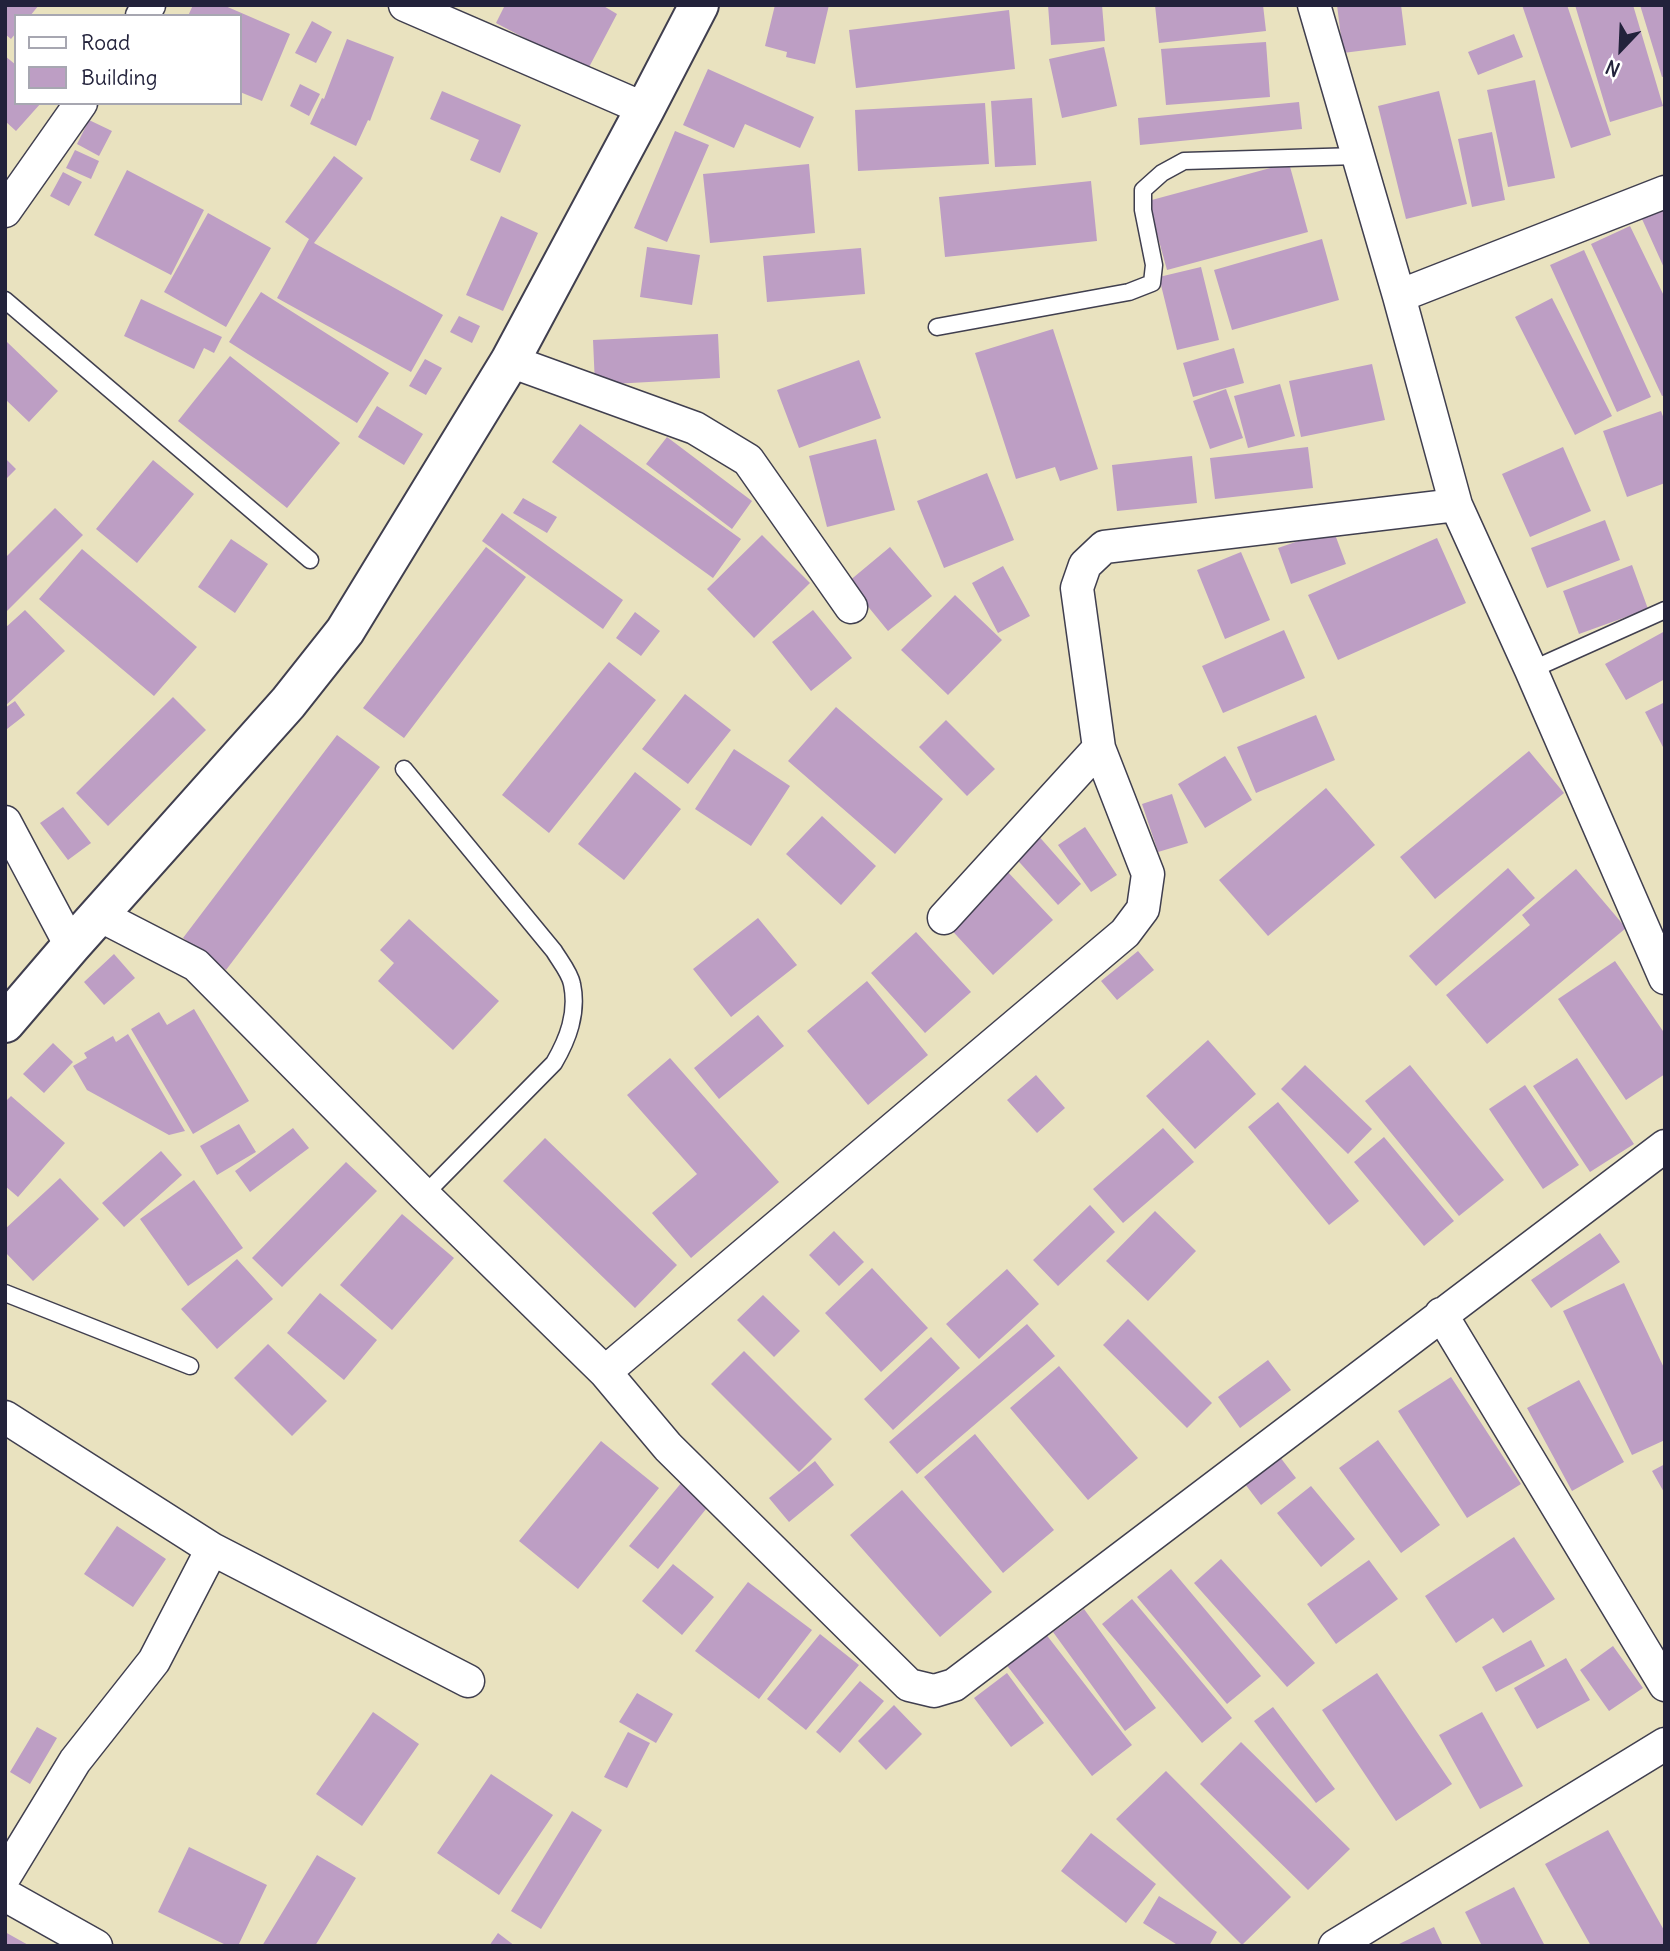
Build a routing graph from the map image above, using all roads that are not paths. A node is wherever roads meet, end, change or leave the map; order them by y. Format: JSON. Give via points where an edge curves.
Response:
{"nodes":[{"id":1,"x":405,"y":5,"type":"edge"},
{"id":2,"x":699,"y":5,"type":"edge"},
{"id":3,"x":1314,"y":5,"type":"edge"},
{"id":4,"x":80,"y":105,"type":"edge"},
{"id":5,"x":645,"y":109,"type":"junction"},
{"id":6,"x":1358,"y":156,"type":"junction"},
{"id":7,"x":1665,"y":192,"type":"edge"},
{"id":8,"x":5,"y":211,"type":"edge"},
{"id":9,"x":1399,"y":296,"type":"junction"},
{"id":10,"x":5,"y":300,"type":"edge"},
{"id":11,"x":937,"y":327,"type":"dead end"},
{"id":12,"x":510,"y":361,"type":"junction"},
{"id":13,"x":1456,"y":505,"type":"junction"},
{"id":14,"x":310,"y":560,"type":"dead end"},
{"id":15,"x":851,"y":607,"type":"dead end"},
{"id":16,"x":1665,"y":611,"type":"edge"},
{"id":17,"x":1531,"y":670,"type":"junction"},
{"id":18,"x":1099,"y":748,"type":"junction"},
{"id":19,"x":404,"y":769,"type":"dead end"},
{"id":20,"x":5,"y":822,"type":"edge"},
{"id":21,"x":99,"y":915,"type":"junction"},
{"id":22,"x":944,"y":918,"type":"dead end"},
{"id":23,"x":71,"y":946,"type":"junction"},
{"id":24,"x":1665,"y":978,"type":"edge"},
{"id":25,"x":5,"y":1023,"type":"edge"},
{"id":26,"x":1665,"y":1146,"type":"edge"},
{"id":27,"x":424,"y":1195,"type":"junction"},
{"id":28,"x":5,"y":1293,"type":"edge"},
{"id":29,"x":1441,"y":1314,"type":"junction"},
{"id":30,"x":190,"y":1366,"type":"dead end"},
{"id":31,"x":605,"y":1372,"type":"junction"},
{"id":32,"x":5,"y":1417,"type":"edge"},
{"id":33,"x":212,"y":1549,"type":"junction"},
{"id":34,"x":468,"y":1681,"type":"dead end"},
{"id":35,"x":1665,"y":1685,"type":"edge"},
{"id":36,"x":1665,"y":1744,"type":"edge"},
{"id":37,"x":5,"y":1876,"type":"edge"},
{"id":38,"x":5,"y":1895,"type":"edge"},
{"id":39,"x":96,"y":1946,"type":"edge"},
{"id":40,"x":1335,"y":1946,"type":"edge"}],
"edges":[{"from":1,"to":5,"type":"street"},
{"from":2,"to":5,"type":"street"},
{"from":3,"to":6,"type":"street"},
{"from":4,"to":8,"type":"street"},
{"from":5,"to":12,"type":"street"},
{"from":6,"to":9,"type":"street"},
{"from":6,"to":11,"type":"lane","via":[[1184,161],[1143,190],[1154,265],[1152,283],[1129,292]]},
{"from":7,"to":9,"type":"street"},
{"from":9,"to":13,"type":"street"},
{"from":10,"to":14,"type":"lane"},
{"from":12,"to":15,"type":"street","via":[[695,428],[748,460]]},
{"from":12,"to":21,"type":"street","via":[[345,631],[288,703]]},
{"from":13,"to":17,"type":"street"},
{"from":13,"to":18,"type":"street","via":[[1104,547],[1086,565],[1077,588]]},
{"from":16,"to":17,"type":"lane"},
{"from":17,"to":24,"type":"street"},
{"from":18,"to":22,"type":"street"},
{"from":18,"to":31,"type":"street","via":[[1148,874],[1143,909],[1125,933]]},
{"from":19,"to":27,"type":"lane","via":[[554,950],[572,982],[572,1024],[554,1063]]},
{"from":20,"to":23,"type":"street"},
{"from":21,"to":23,"type":"street"},
{"from":21,"to":27,"type":"street","via":[[196,964]]},
{"from":23,"to":25,"type":"street"},
{"from":26,"to":29,"type":"street"},
{"from":27,"to":31,"type":"street"},
{"from":28,"to":30,"type":"lane"},
{"from":29,"to":31,"type":"street","via":[[954,1685],[934,1691],[909,1685],[668,1447]]},
{"from":29,"to":35,"type":"street"},
{"from":32,"to":33,"type":"street"},
{"from":33,"to":34,"type":"street"},
{"from":33,"to":37,"type":"street","via":[[154,1661],[75,1761]]},
{"from":36,"to":40,"type":"street"},
{"from":38,"to":39,"type":"street"}]}
